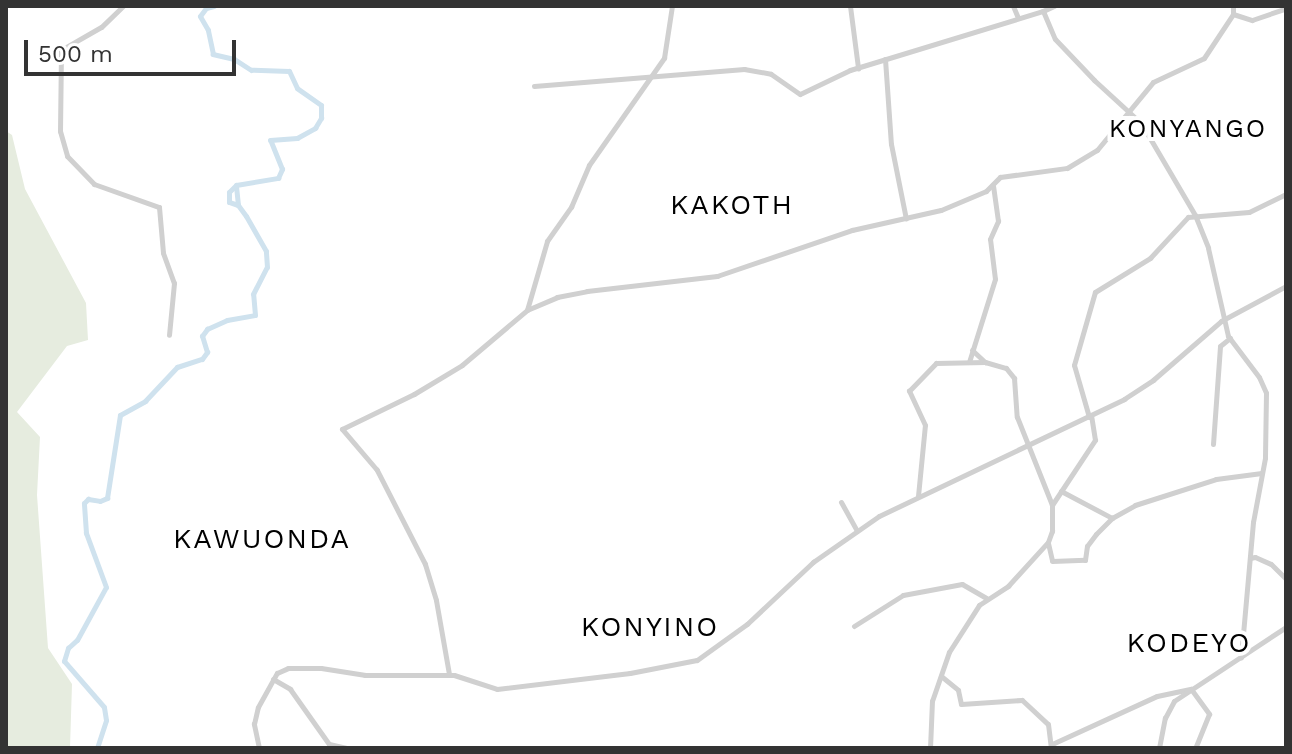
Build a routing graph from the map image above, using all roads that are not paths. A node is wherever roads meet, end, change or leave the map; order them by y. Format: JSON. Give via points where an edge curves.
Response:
{"nodes":[{"id":1,"x":123,"y":6,"type":"edge"},
{"id":2,"x":672,"y":6,"type":"edge"},
{"id":3,"x":850,"y":6,"type":"edge"},
{"id":4,"x":1013,"y":6,"type":"edge"},
{"id":5,"x":1054,"y":6,"type":"edge"},
{"id":6,"x":1233,"y":6,"type":"edge"},
{"id":7,"x":1286,"y":8,"type":"edge"},
{"id":8,"x":1043,"y":11,"type":"junction"},
{"id":9,"x":1233,"y":14,"type":"junction"},
{"id":10,"x":1018,"y":18,"type":"junction"},
{"id":11,"x":885,"y":59,"type":"junction"},
{"id":12,"x":858,"y":68,"type":"junction"},
{"id":13,"x":655,"y":74,"type":"junction"},
{"id":14,"x":534,"y":86,"type":"dead end"},
{"id":15,"x":1131,"y":111,"type":"junction"},
{"id":16,"x":993,"y":186,"type":"junction"},
{"id":17,"x":1286,"y":194,"type":"edge"},
{"id":18,"x":1195,"y":215,"type":"junction"},
{"id":19,"x":906,"y":219,"type":"junction"},
{"id":20,"x":1286,"y":286,"type":"edge"},
{"id":21,"x":527,"y":310,"type":"junction"},
{"id":22,"x":1225,"y":319,"type":"junction"},
{"id":23,"x":169,"y":335,"type":"dead end"},
{"id":24,"x":1230,"y":338,"type":"junction"},
{"id":25,"x":972,"y":350,"type":"junction"},
{"id":26,"x":969,"y":362,"type":"junction"},
{"id":27,"x":985,"y":362,"type":"junction"},
{"id":28,"x":1090,"y":416,"type":"junction"},
{"id":29,"x":1213,"y":444,"type":"dead end"},
{"id":30,"x":1028,"y":447,"type":"junction"},
{"id":31,"x":1262,"y":473,"type":"junction"},
{"id":32,"x":1061,"y":491,"type":"junction"},
{"id":33,"x":918,"y":496,"type":"junction"},
{"id":34,"x":841,"y":502,"type":"dead end"},
{"id":35,"x":1052,"y":505,"type":"junction"},
{"id":36,"x":1112,"y":518,"type":"junction"},
{"id":37,"x":857,"y":531,"type":"junction"},
{"id":38,"x":1048,"y":542,"type":"junction"},
{"id":39,"x":1250,"y":558,"type":"junction"},
{"id":40,"x":1286,"y":579,"type":"edge"},
{"id":41,"x":986,"y":598,"type":"junction"},
{"id":42,"x":854,"y":626,"type":"dead end"},
{"id":43,"x":1286,"y":627,"type":"edge"},
{"id":44,"x":1241,"y":657,"type":"junction"},
{"id":45,"x":449,"y":674,"type":"junction"},
{"id":46,"x":941,"y":676,"type":"junction"},
{"id":47,"x":273,"y":679,"type":"junction"},
{"id":48,"x":1191,"y":689,"type":"junction"},
{"id":49,"x":1051,"y":746,"type":"edge"},
{"id":50,"x":259,"y":748,"type":"edge"},
{"id":51,"x":347,"y":748,"type":"edge"},
{"id":52,"x":930,"y":748,"type":"edge"},
{"id":53,"x":1159,"y":748,"type":"edge"},
{"id":54,"x":1195,"y":748,"type":"edge"}],
"edges":[{"from":1,"to":23,"type":"street","via":[[101,27],[61,50],[60,131],[67,156],[94,184],[159,207],[163,253],[174,283]]},
{"from":2,"to":13,"type":"street","via":[[667,48]]},
{"from":3,"to":12,"type":"street"},
{"from":4,"to":10,"type":"street"},
{"from":5,"to":8,"type":"street"},
{"from":6,"to":9,"type":"street"},
{"from":7,"to":9,"type":"street","via":[[1252,20]]},
{"from":8,"to":10,"type":"street"},
{"from":8,"to":15,"type":"street","via":[[1066,52]]},
{"from":9,"to":15,"type":"street","via":[[1204,58],[1153,82]]},
{"from":10,"to":11,"type":"street"},
{"from":11,"to":12,"type":"street"},
{"from":11,"to":19,"type":"street","via":[[891,144]]},
{"from":12,"to":13,"type":"street","via":[[800,94],[762,70]]},
{"from":13,"to":14,"type":"street"},
{"from":13,"to":21,"type":"street","via":[[589,165],[571,207],[547,241]]},
{"from":15,"to":16,"type":"street","via":[[1097,150],[1067,168],[1003,176]]},
{"from":15,"to":18,"type":"street"},
{"from":16,"to":19,"type":"street","via":[[968,200]]},
{"from":16,"to":25,"type":"street","via":[[998,221],[990,239],[995,279]]},
{"from":17,"to":18,"type":"street","via":[[1249,212]]},
{"from":18,"to":22,"type":"street"},
{"from":18,"to":28,"type":"street","via":[[1150,258],[1095,292],[1074,365]]},
{"from":19,"to":21,"type":"street","via":[[852,230],[717,276],[587,291]]},
{"from":20,"to":22,"type":"street"},
{"from":21,"to":45,"type":"street","via":[[462,365],[342,429],[377,470],[425,564]]},
{"from":22,"to":24,"type":"street"},
{"from":22,"to":28,"type":"street","via":[[1153,380]]},
{"from":24,"to":29,"type":"street","via":[[1220,346]]},
{"from":24,"to":31,"type":"street","via":[[1266,393]]},
{"from":25,"to":26,"type":"street"},
{"from":25,"to":27,"type":"street"},
{"from":26,"to":27,"type":"street"},
{"from":26,"to":33,"type":"street","via":[[936,363],[909,391],[925,425]]},
{"from":27,"to":30,"type":"street","via":[[1006,368],[1014,378],[1017,417]]},
{"from":28,"to":30,"type":"street"},
{"from":28,"to":32,"type":"street","via":[[1095,440]]},
{"from":30,"to":33,"type":"street"},
{"from":30,"to":35,"type":"street"},
{"from":31,"to":36,"type":"street","via":[[1216,479],[1135,505]]},
{"from":31,"to":39,"type":"street"},
{"from":32,"to":35,"type":"street"},
{"from":32,"to":36,"type":"street"},
{"from":33,"to":37,"type":"street"},
{"from":34,"to":37,"type":"street"},
{"from":35,"to":38,"type":"street"},
{"from":36,"to":38,"type":"street","via":[[1090,541],[1085,560],[1052,561]]},
{"from":37,"to":45,"type":"street","via":[[803,570],[747,624],[693,661],[497,689]]},
{"from":38,"to":41,"type":"street","via":[[1008,586]]},
{"from":39,"to":40,"type":"street","via":[[1271,564]]},
{"from":39,"to":44,"type":"street"},
{"from":41,"to":42,"type":"street","via":[[962,584],[903,595]]},
{"from":41,"to":46,"type":"street","via":[[949,652]]},
{"from":43,"to":44,"type":"street"},
{"from":44,"to":48,"type":"street"},
{"from":45,"to":47,"type":"street","via":[[365,675],[303,667],[280,671]]},
{"from":46,"to":49,"type":"street","via":[[958,690],[961,704],[1022,700],[1048,724]]},
{"from":46,"to":52,"type":"street","via":[[932,701]]},
{"from":47,"to":50,"type":"street","via":[[255,717]]},
{"from":47,"to":51,"type":"street","via":[[290,689],[329,744]]},
{"from":48,"to":49,"type":"street","via":[[1157,696]]},
{"from":48,"to":53,"type":"street","via":[[1174,701]]},
{"from":48,"to":54,"type":"street","via":[[1209,714]]}]}
